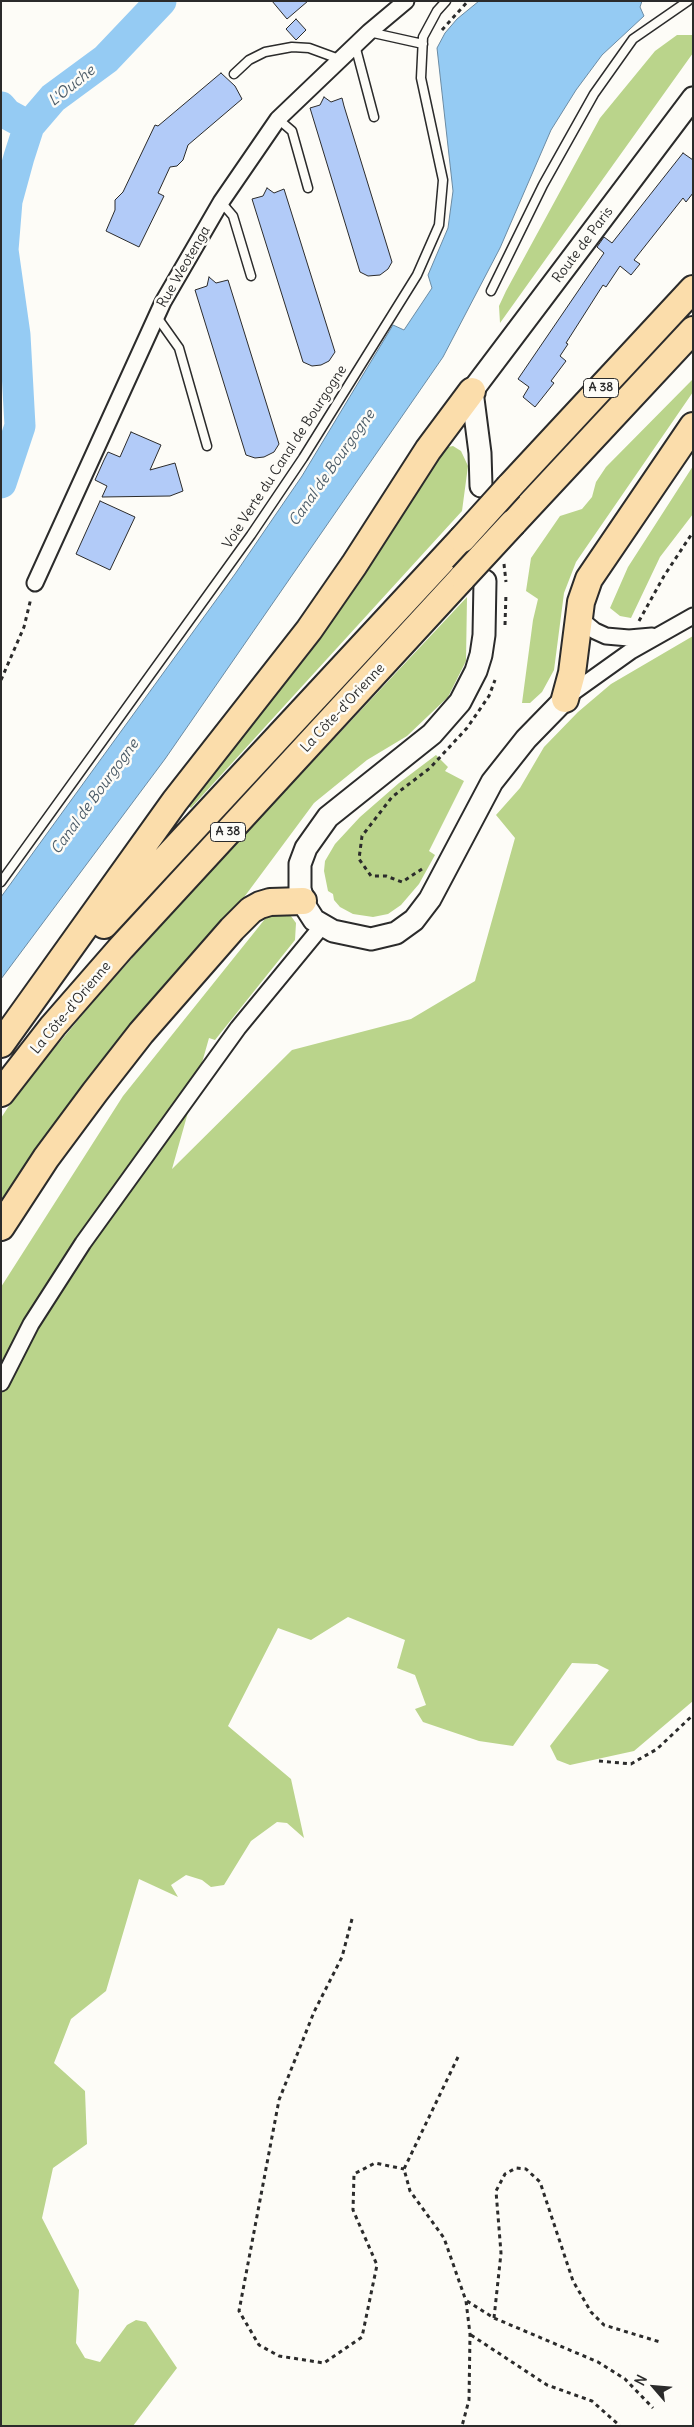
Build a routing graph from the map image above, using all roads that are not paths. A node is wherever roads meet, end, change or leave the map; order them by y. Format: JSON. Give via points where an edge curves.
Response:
{"nodes":[{"id":1,"x":406,"y":1,"type":"edge"},
{"id":2,"x":446,"y":1,"type":"edge"},
{"id":3,"x":688,"y":1,"type":"edge"},
{"id":4,"x":369,"y":32,"type":"junction"},
{"id":5,"x":423,"y":44,"type":"junction"},
{"id":6,"x":355,"y":45,"type":"junction"},
{"id":7,"x":339,"y":59,"type":"junction"},
{"id":8,"x":234,"y":74,"type":"dead end"},
{"id":9,"x":693,"y":98,"type":"edge"},
{"id":10,"x":374,"y":117,"type":"dead end"},
{"id":11,"x":278,"y":119,"type":"junction"},
{"id":12,"x":308,"y":188,"type":"dead end"},
{"id":13,"x":221,"y":202,"type":"junction"},
{"id":14,"x":251,"y":276,"type":"dead end"},
{"id":15,"x":693,"y":289,"type":"edge"},
{"id":16,"x":491,"y":291,"type":"dead end"},
{"id":17,"x":156,"y":317,"type":"junction"},
{"id":18,"x":693,"y":330,"type":"edge"},
{"id":19,"x":472,"y":391,"type":"junction"},
{"id":20,"x":693,"y":426,"type":"edge"},
{"id":21,"x":207,"y":446,"type":"dead end"},
{"id":22,"x":481,"y":486,"type":"dead end"},
{"id":23,"x":474,"y":579,"type":"junction"},
{"id":24,"x":36,"y":583,"type":"road end"},
{"id":25,"x":693,"y":616,"type":"edge"},
{"id":26,"x":579,"y":618,"type":"junction"},
{"id":27,"x":659,"y":636,"type":"junction"},
{"id":28,"x":565,"y":699,"type":"junction"},
{"id":29,"x":1,"y":882,"type":"edge"},
{"id":30,"x":303,"y":901,"type":"junction"},
{"id":31,"x":322,"y":926,"type":"junction"},
{"id":32,"x":1,"y":1046,"type":"edge"},
{"id":33,"x":1,"y":1093,"type":"edge"},
{"id":34,"x":1,"y":1227,"type":"edge"},
{"id":35,"x":1,"y":1383,"type":"edge"}],
"edges":[{"from":1,"to":4,"type":"street","name":"Rue Weotenga"},
{"from":2,"to":5,"type":"lane","name":"Voie Verte du Canal de Bourgogne","via":[[423,37]]},
{"from":3,"to":16,"type":"lane","via":[[633,39],[594,94],[543,185]]},
{"from":4,"to":5,"type":"lane"},
{"from":4,"to":6,"type":"street","name":"Rue Weotenga"},
{"from":5,"to":29,"type":"lane","name":"Voie Verte du Canal de Bourgogne","via":[[422,78],[443,180],[439,225],[417,275],[304,458]]},
{"from":6,"to":7,"type":"street","name":"Rue Weotenga"},
{"from":6,"to":10,"type":"lane"},
{"from":7,"to":8,"type":"lane","via":[[309,48],[292,47],[265,52],[249,60]]},
{"from":7,"to":11,"type":"street","name":"Rue Weotenga"},
{"from":9,"to":19,"type":"main road","name":"Route de Paris"},
{"from":11,"to":12,"type":"lane","via":[[292,131]]},
{"from":11,"to":13,"type":"street","name":"Rue Weotenga"},
{"from":13,"to":14,"type":"lane","via":[[233,216]]},
{"from":13,"to":17,"type":"street","name":"Rue Weotenga"},
{"from":15,"to":32,"type":"highway","name":"La Côte-d'Orienne","number":"A 38","bridge":true,"via":[[120,907]]},
{"from":17,"to":21,"type":"lane","via":[[179,348]]},
{"from":17,"to":24,"type":"street","name":"Rue Weotenga"},
{"from":18,"to":23,"type":"highway","name":"La Côte-d'Orienne","number":"A 38","bridge":true,"via":[[514,523]]},
{"from":19,"to":22,"type":"main road"},
{"from":19,"to":32,"type":"highway","via":[[428,450],[308,630],[175,800]]},
{"from":20,"to":26,"type":"highway","via":[[594,569],[584,588]]},
{"from":23,"to":30,"type":"main road","via":[[484,635],[481,656],[470,686],[432,734],[346,801],[317,830],[300,864]]},
{"from":23,"to":33,"type":"highway","name":"La Côte-d'Orienne","number":"A 38","via":[[121,948],[53,1026]]},
{"from":25,"to":27,"type":"street"},
{"from":26,"to":27,"type":"street","via":[[601,634],[629,638]]},
{"from":26,"to":28,"type":"highway"},
{"from":27,"to":28,"type":"street","via":[[606,668]]},
{"from":28,"to":31,"type":"main road","via":[[526,739],[492,782],[430,898],[414,920],[396,933],[371,939],[346,935]]},
{"from":30,"to":31,"type":"main road","via":[[308,912]]},
{"from":30,"to":34,"type":"highway","via":[[260,905],[232,929],[141,1033],[95,1092]]},
{"from":31,"to":35,"type":"street","via":[[238,1028],[88,1235],[46,1300]]}]}
